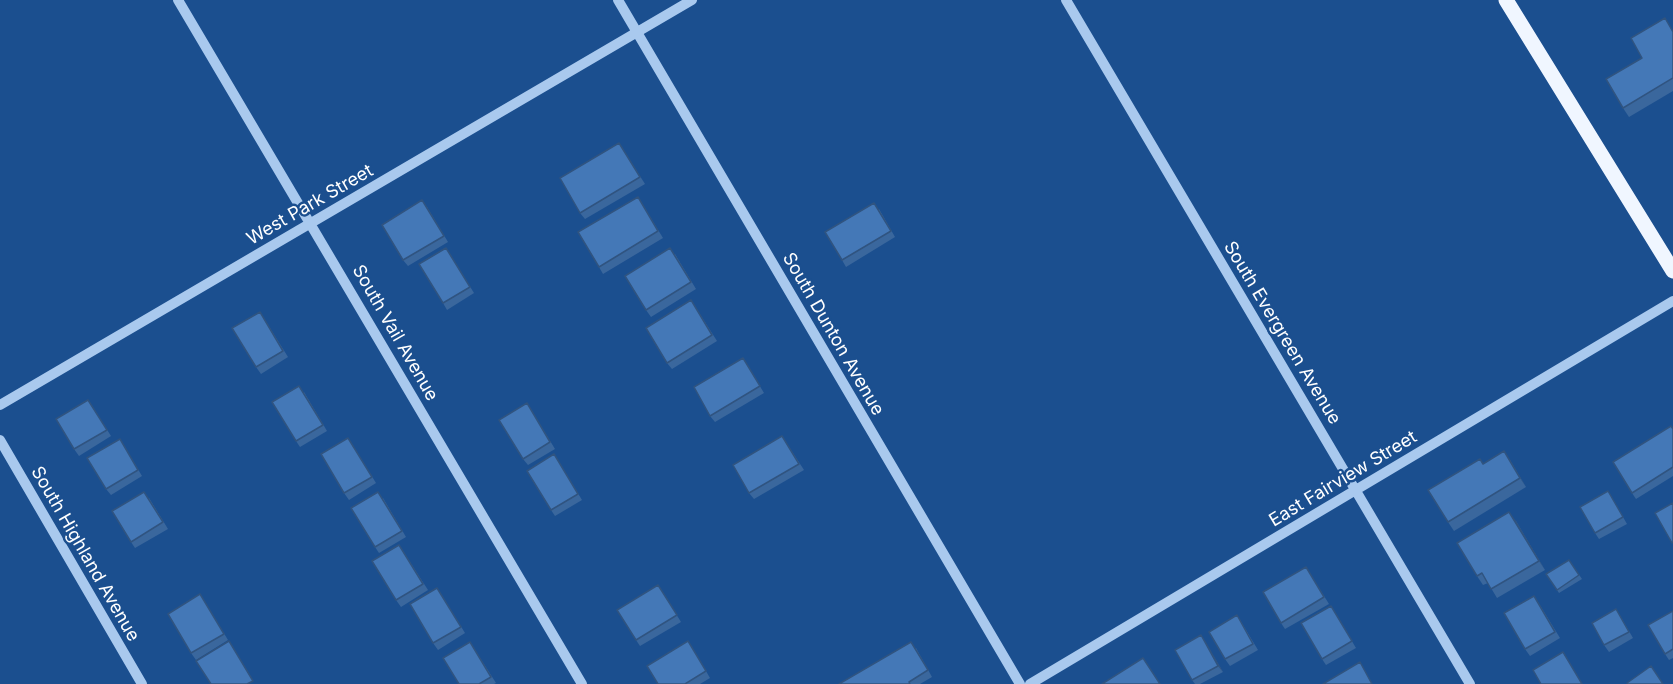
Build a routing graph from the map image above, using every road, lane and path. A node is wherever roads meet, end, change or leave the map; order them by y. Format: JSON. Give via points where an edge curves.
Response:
{"nodes":[{"id":1,"x":178,"y":0,"type":"edge"},
{"id":2,"x":618,"y":0,"type":"edge"},
{"id":3,"x":692,"y":0,"type":"edge"},
{"id":4,"x":1066,"y":0,"type":"edge"},
{"id":5,"x":1506,"y":0,"type":"edge"},
{"id":6,"x":637,"y":33,"type":"junction"},
{"id":7,"x":311,"y":224,"type":"junction"},
{"id":8,"x":1673,"y":270,"type":"edge"},
{"id":9,"x":1673,"y":301,"type":"edge"},
{"id":10,"x":0,"y":405,"type":"edge"},
{"id":11,"x":0,"y":440,"type":"edge"},
{"id":12,"x":1356,"y":490,"type":"junction"},
{"id":13,"x":142,"y":684,"type":"edge"},
{"id":14,"x":582,"y":684,"type":"edge"},
{"id":15,"x":1020,"y":684,"type":"edge"},
{"id":16,"x":1030,"y":684,"type":"edge"},
{"id":17,"x":1470,"y":684,"type":"edge"}],
"edges":[{"from":1,"to":7,"type":"street","name":"South Vail Avenue"},
{"from":2,"to":6,"type":"street","name":"South Dunton Avenue"},
{"from":3,"to":6,"type":"street","name":"West Park Street"},
{"from":4,"to":12,"type":"street","name":"South Evergreen Avenue"},
{"from":5,"to":8,"type":"main road"},
{"from":6,"to":7,"type":"street","name":"West Park Street"},
{"from":6,"to":15,"type":"street","name":"South Dunton Avenue"},
{"from":7,"to":10,"type":"street","name":"West Park Street"},
{"from":7,"to":14,"type":"street","name":"South Vail Avenue"},
{"from":9,"to":12,"type":"street","name":"East Fairview Street"},
{"from":11,"to":13,"type":"street","name":"South Highland Avenue"},
{"from":12,"to":16,"type":"street","name":"East Fairview Street"},
{"from":12,"to":17,"type":"street","name":"South Evergreen Avenue"}]}
